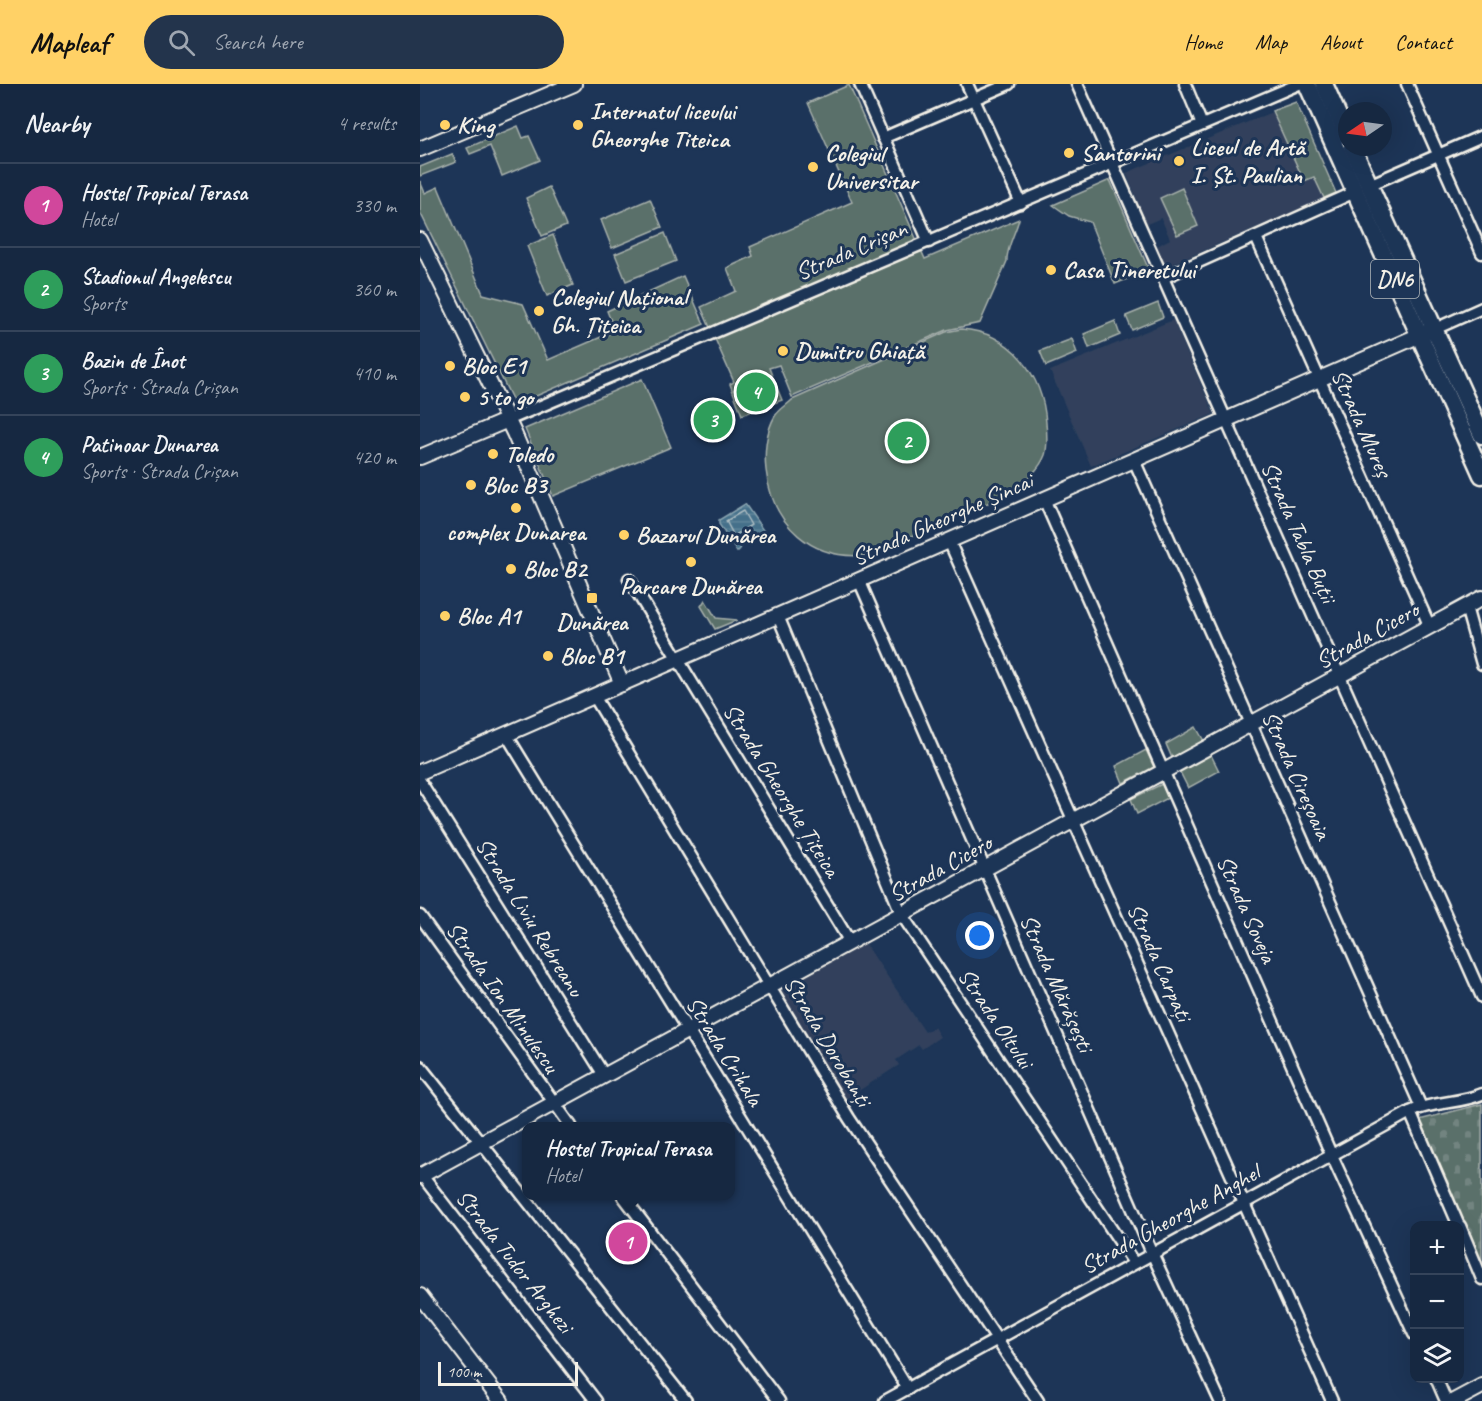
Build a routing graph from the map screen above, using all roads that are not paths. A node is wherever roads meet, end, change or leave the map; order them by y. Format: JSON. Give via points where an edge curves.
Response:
{"nodes":[{"id":1,"x":574,"y":84,"type":"edge"},
{"id":2,"x":860,"y":84,"type":"edge"},
{"id":3,"x":967,"y":84,"type":"edge"},
{"id":4,"x":1009,"y":84,"type":"edge"},
{"id":5,"x":1077,"y":84,"type":"edge"},
{"id":6,"x":1185,"y":84,"type":"edge"},
{"id":7,"x":1299,"y":84,"type":"edge"},
{"id":8,"x":1307,"y":84,"type":"edge"},
{"id":9,"x":1324,"y":84,"type":"edge"},
{"id":10,"x":1407,"y":84,"type":"edge"},
{"id":11,"x":974,"y":99,"type":"junction"},
{"id":12,"x":1338,"y":116,"type":"edge"},
{"id":13,"x":1202,"y":126,"type":"junction"},
{"id":14,"x":1482,"y":136,"type":"edge"},
{"id":15,"x":884,"y":138,"type":"junction"},
{"id":16,"x":420,"y":149,"type":"edge"},
{"id":17,"x":1354,"y":156,"type":"edge"},
{"id":18,"x":1438,"y":156,"type":"junction"},
{"id":19,"x":1113,"y":164,"type":"junction"},
{"id":20,"x":1362,"y":189,"type":"junction"},
{"id":21,"x":1021,"y":203,"type":"junction"},
{"id":22,"x":1256,"y":237,"type":"junction"},
{"id":23,"x":420,"y":240,"type":"edge"},
{"id":24,"x":929,"y":242,"type":"junction"},
{"id":25,"x":1482,"y":253,"type":"edge"},
{"id":26,"x":1163,"y":278,"type":"junction"},
{"id":27,"x":1482,"y":308,"type":"edge"},
{"id":28,"x":1428,"y":332,"type":"junction"},
{"id":29,"x":1319,"y":379,"type":"junction"},
{"id":30,"x":508,"y":420,"type":"junction"},
{"id":31,"x":1227,"y":420,"type":"junction"},
{"id":32,"x":1482,"y":435,"type":"edge"},
{"id":33,"x":420,"y":457,"type":"edge"},
{"id":34,"x":1134,"y":460,"type":"junction"},
{"id":35,"x":1482,"y":475,"type":"edge"},
{"id":36,"x":1044,"y":499,"type":"junction"},
{"id":37,"x":949,"y":541,"type":"junction"},
{"id":38,"x":629,"y":579,"type":"dead end"},
{"id":39,"x":859,"y":580,"type":"junction"},
{"id":40,"x":1482,"y":598,"type":"edge"},
{"id":41,"x":1466,"y":607,"type":"junction"},
{"id":42,"x":778,"y":616,"type":"junction"},
{"id":43,"x":1430,"y":627,"type":"junction"},
{"id":44,"x":677,"y":660,"type":"junction"},
{"id":45,"x":1482,"y":664,"type":"edge"},
{"id":46,"x":1339,"y":676,"type":"junction"},
{"id":47,"x":622,"y":684,"type":"junction"},
{"id":48,"x":594,"y":696,"type":"junction"},
{"id":49,"x":1252,"y":724,"type":"junction"},
{"id":50,"x":506,"y":734,"type":"junction"},
{"id":51,"x":420,"y":772,"type":"edge"},
{"id":52,"x":1163,"y":772,"type":"junction"},
{"id":53,"x":420,"y":781,"type":"edge"},
{"id":54,"x":1075,"y":819,"type":"junction"},
{"id":55,"x":984,"y":869,"type":"junction"},
{"id":56,"x":902,"y":915,"type":"junction"},
{"id":57,"x":420,"y":916,"type":"edge"},
{"id":58,"x":850,"y":942,"type":"junction"},
{"id":59,"x":770,"y":986,"type":"junction"},
{"id":60,"x":1482,"y":997,"type":"edge"},
{"id":61,"x":687,"y":1030,"type":"junction"},
{"id":62,"x":420,"y":1066,"type":"edge"},
{"id":63,"x":604,"y":1075,"type":"junction"},
{"id":64,"x":1482,"y":1094,"type":"edge"},
{"id":65,"x":552,"y":1103,"type":"junction"},
{"id":66,"x":1421,"y":1107,"type":"junction"},
{"id":67,"x":1410,"y":1112,"type":"junction"},
{"id":68,"x":567,"y":1122,"type":"edge"},
{"id":69,"x":480,"y":1142,"type":"junction"},
{"id":70,"x":1331,"y":1154,"type":"junction"},
{"id":71,"x":421,"y":1175,"type":"edge"},
{"id":72,"x":522,"y":1195,"type":"edge"},
{"id":73,"x":526,"y":1200,"type":"edge"},
{"id":74,"x":626,"y":1200,"type":"edge"},
{"id":75,"x":1242,"y":1203,"type":"junction"},
{"id":76,"x":1457,"y":1221,"type":"edge"},
{"id":77,"x":1464,"y":1238,"type":"edge"},
{"id":78,"x":1152,"y":1253,"type":"junction"},
{"id":79,"x":1134,"y":1263,"type":"junction"},
{"id":80,"x":1482,"y":1279,"type":"edge"},
{"id":81,"x":420,"y":1296,"type":"edge"},
{"id":82,"x":1412,"y":1329,"type":"edge"},
{"id":83,"x":998,"y":1339,"type":"junction"},
{"id":84,"x":1438,"y":1383,"type":"edge"},
{"id":85,"x":1482,"y":1386,"type":"edge"},
{"id":86,"x":908,"y":1389,"type":"junction"},
{"id":87,"x":501,"y":1401,"type":"edge"},
{"id":88,"x":596,"y":1401,"type":"edge"},
{"id":89,"x":686,"y":1401,"type":"edge"},
{"id":90,"x":779,"y":1401,"type":"edge"},
{"id":91,"x":885,"y":1401,"type":"edge"},
{"id":92,"x":1038,"y":1401,"type":"edge"},
{"id":93,"x":1220,"y":1401,"type":"edge"},
{"id":94,"x":1332,"y":1401,"type":"edge"},
{"id":95,"x":1446,"y":1401,"type":"edge"},
{"id":96,"x":1454,"y":1401,"type":"edge"}],
"edges":[{"from":1,"to":16,"type":"street"},
{"from":2,"to":15,"type":"street"},
{"from":3,"to":11,"type":"street"},
{"from":4,"to":11,"type":"street"},
{"from":5,"to":19,"type":"street","name":"Strada Tabla Buții"},
{"from":6,"to":13,"type":"street"},
{"from":7,"to":13,"type":"street","name":"Strada Crișan"},
{"from":8,"to":20,"type":"main road","number":"DN6"},
{"from":9,"to":12,"type":"main road"},
{"from":10,"to":18,"type":"street"},
{"from":11,"to":15,"type":"street"},
{"from":11,"to":21,"type":"street"},
{"from":13,"to":19,"type":"street","name":"Strada Crișan"},
{"from":14,"to":18,"type":"street"},
{"from":15,"to":24,"type":"street"},
{"from":17,"to":20,"type":"main road","number":"DN6"},
{"from":18,"to":20,"type":"street"},
{"from":18,"to":25,"type":"street"},
{"from":19,"to":21,"type":"street","name":"Strada Crișan"},
{"from":19,"to":26,"type":"street","name":"Strada Tabla Buții"},
{"from":20,"to":22,"type":"street"},
{"from":20,"to":28,"type":"main road","number":"DN6"},
{"from":21,"to":24,"type":"street","name":"Strada Crișan"},
{"from":22,"to":26,"type":"street"},
{"from":22,"to":29,"type":"street","name":"Strada Mureș"},
{"from":23,"to":30,"type":"street"},
{"from":24,"to":30,"type":"street","name":"Strada Crișan"},
{"from":26,"to":31,"type":"street","name":"Strada Tabla Buții"},
{"from":27,"to":28,"type":"street","name":"Strada Gheorghe Șincai"},
{"from":28,"to":29,"type":"street","name":"Strada Gheorghe Șincai"},
{"from":28,"to":32,"type":"main road","number":"DN6"},
{"from":28,"to":35,"type":"main road","number":"DN6"},
{"from":29,"to":31,"type":"street","name":"Strada Gheorghe Șincai"},
{"from":29,"to":43,"type":"street","name":"Strada Mureș"},
{"from":30,"to":33,"type":"street","name":"Strada Crișan"},
{"from":30,"to":47,"type":"street"},
{"from":31,"to":34,"type":"street","name":"Strada Gheorghe Șincai"},
{"from":31,"to":46,"type":"street","name":"Strada Tabla Buții"},
{"from":34,"to":36,"type":"street","name":"Strada Gheorghe Șincai"},
{"from":34,"to":49,"type":"street","name":"Strada Cireșoaia"},
{"from":36,"to":37,"type":"street","name":"Strada Gheorghe Șincai"},
{"from":36,"to":52,"type":"street","name":"Strada Soveja"},
{"from":37,"to":39,"type":"street","name":"Strada Gheorghe Șincai"},
{"from":37,"to":54,"type":"street","name":"Strada Carpați"},
{"from":38,"to":44,"type":"street","name":"Strada Gheorghe Țițeica"},
{"from":39,"to":42,"type":"street","name":"Strada Gheorghe Șincai"},
{"from":39,"to":55,"type":"street","name":"Strada Mărășești"},
{"from":40,"to":41,"type":"street","name":"Strada Cicero"},
{"from":41,"to":43,"type":"street","name":"Strada Cicero"},
{"from":41,"to":45,"type":"street"},
{"from":42,"to":44,"type":"street","name":"Strada Gheorghe Șincai"},
{"from":42,"to":56,"type":"street","name":"Strada Oltului"},
{"from":43,"to":46,"type":"street","name":"Strada Cicero"},
{"from":44,"to":47,"type":"street","name":"Strada Gheorghe Șincai"},
{"from":44,"to":58,"type":"street","name":"Strada Gheorghe Țițeica"},
{"from":46,"to":49,"type":"street","name":"Strada Cicero"},
{"from":46,"to":60,"type":"street","name":"Strada Tabla Buții"},
{"from":47,"to":48,"type":"street","name":"Strada Gheorghe Șincai"},
{"from":48,"to":50,"type":"street","name":"Strada Gheorghe Șincai"},
{"from":48,"to":59,"type":"street","name":"Strada Dorobanți"},
{"from":49,"to":52,"type":"street","name":"Strada Cicero"},
{"from":49,"to":66,"type":"street","name":"Strada Cireșoaia"},
{"from":50,"to":51,"type":"street","name":"Strada Gheorghe Șincai"},
{"from":50,"to":61,"type":"street","name":"Strada Crihala"},
{"from":52,"to":54,"type":"street","name":"Strada Cicero"},
{"from":52,"to":70,"type":"street","name":"Strada Soveja"},
{"from":53,"to":63,"type":"street","name":"Strada Liviu Rebreanu"},
{"from":54,"to":55,"type":"street","name":"Strada Cicero"},
{"from":54,"to":75,"type":"street","name":"Strada Carpați"},
{"from":55,"to":56,"type":"street","name":"Strada Cicero"},
{"from":55,"to":78,"type":"street","name":"Strada Mărășești"},
{"from":56,"to":58,"type":"street","name":"Strada Cicero"},
{"from":56,"to":79,"type":"street","name":"Strada Oltului"},
{"from":57,"to":65,"type":"street","name":"Strada Ion Minulescu"},
{"from":58,"to":59,"type":"street","name":"Strada Cicero"},
{"from":59,"to":61,"type":"street","name":"Strada Cicero"},
{"from":59,"to":83,"type":"street","name":"Strada Dorobanți","via":[[849,1118]]},
{"from":61,"to":63,"type":"street","name":"Strada Cicero"},
{"from":61,"to":86,"type":"street","name":"Strada Crihala"},
{"from":62,"to":69,"type":"street"},
{"from":63,"to":65,"type":"street","name":"Strada Cicero"},
{"from":64,"to":66,"type":"street","name":"Strada Gheorghe Anghel"},
{"from":65,"to":68,"type":"street","name":"Strada Ion Minulescu"},
{"from":65,"to":69,"type":"street","name":"Strada Cicero"},
{"from":66,"to":67,"type":"street","name":"Strada Gheorghe Anghel"},
{"from":67,"to":70,"type":"street","name":"Strada Gheorghe Anghel"},
{"from":67,"to":76,"type":"street"},
{"from":69,"to":71,"type":"street","name":"Strada Cicero"},
{"from":69,"to":72,"type":"street"},
{"from":70,"to":75,"type":"street","name":"Strada Gheorghe Anghel"},
{"from":70,"to":82,"type":"street","name":"Strada Soveja"},
{"from":71,"to":88,"type":"street","name":"Strada Tudor Arghezi"},
{"from":73,"to":89,"type":"street"},
{"from":74,"to":90,"type":"street"},
{"from":75,"to":78,"type":"street","name":"Strada Gheorghe Anghel"},
{"from":75,"to":94,"type":"street","name":"Strada Carpați"},
{"from":77,"to":80,"type":"street"},
{"from":78,"to":79,"type":"street","name":"Strada Gheorghe Anghel"},
{"from":78,"to":93,"type":"street","name":"Strada Mărășești"},
{"from":79,"to":83,"type":"street","name":"Strada Gheorghe Anghel"},
{"from":81,"to":87,"type":"street"},
{"from":83,"to":86,"type":"street","name":"Strada Gheorghe Anghel"},
{"from":83,"to":92,"type":"street","name":"Strada Dorobanți"},
{"from":84,"to":95,"type":"street"},
{"from":85,"to":96,"type":"street"},
{"from":86,"to":91,"type":"street","name":"Strada Gheorghe Anghel"}]}
